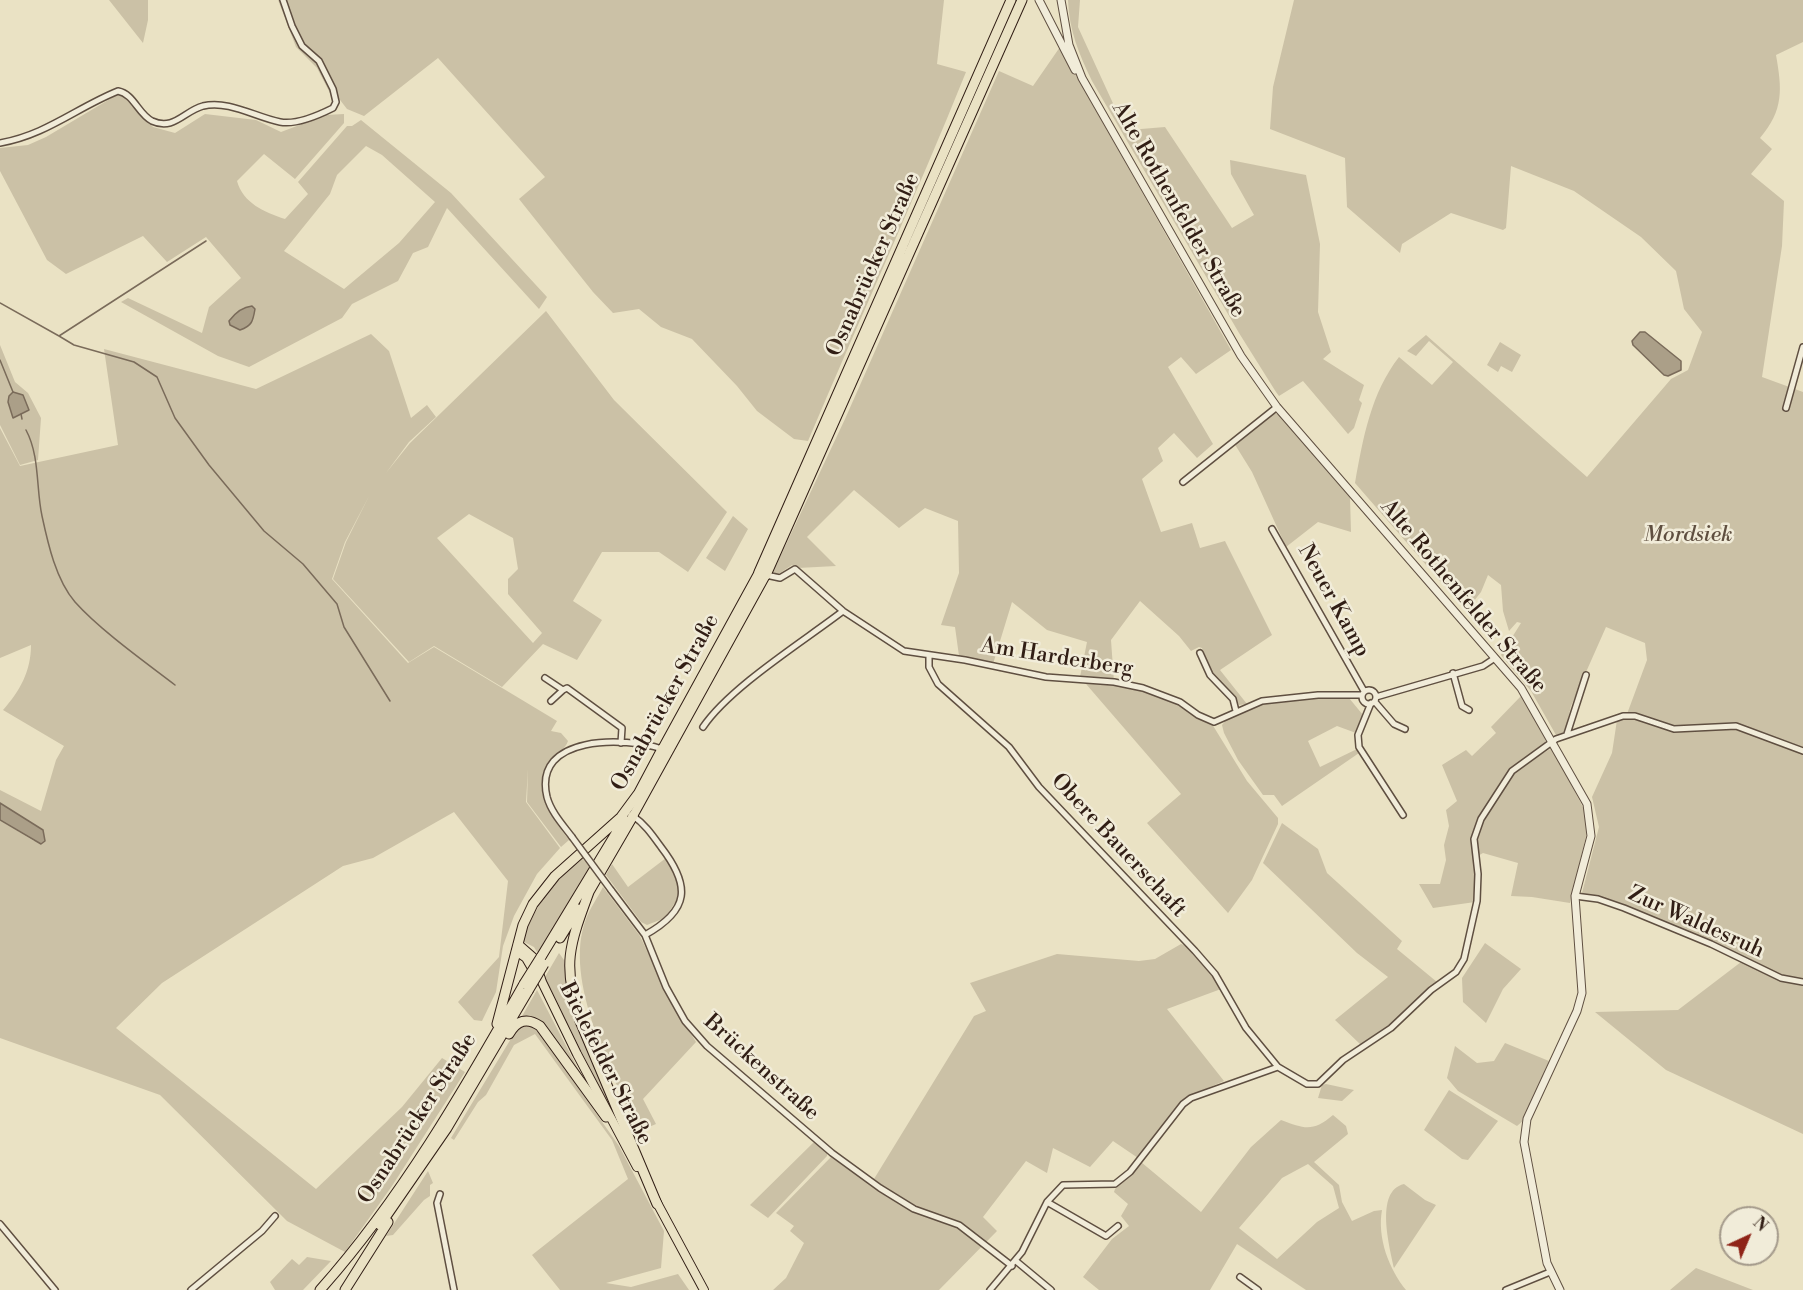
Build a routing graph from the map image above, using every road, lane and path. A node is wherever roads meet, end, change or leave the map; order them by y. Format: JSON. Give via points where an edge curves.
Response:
{"nodes":[{"id":1,"x":283,"y":0,"type":"edge"},
{"id":2,"x":1030,"y":0,"type":"edge"},
{"id":3,"x":1039,"y":0,"type":"edge"},
{"id":4,"x":1061,"y":0,"type":"edge"},
{"id":5,"x":1017,"y":3,"type":"edge"},
{"id":6,"x":1083,"y":78,"type":"junction"},
{"id":7,"x":0,"y":143,"type":"edge"},
{"id":8,"x":1803,"y":347,"type":"edge"},
{"id":9,"x":1277,"y":407,"type":"junction"},
{"id":10,"x":1786,"y":408,"type":"dead end"},
{"id":11,"x":1183,"y":482,"type":"dead end"},
{"id":12,"x":1272,"y":529,"type":"dead end"},
{"id":13,"x":763,"y":573,"type":"junction"},
{"id":14,"x":843,"y":611,"type":"junction"},
{"id":15,"x":1200,"y":653,"type":"dead end"},
{"id":16,"x":929,"y":656,"type":"junction"},
{"id":17,"x":1495,"y":658,"type":"junction"},
{"id":18,"x":1453,"y":673,"type":"junction"},
{"id":19,"x":1586,"y":675,"type":"dead end"},
{"id":20,"x":545,"y":678,"type":"dead end"},
{"id":21,"x":563,"y":690,"type":"junction"},
{"id":22,"x":1362,"y":693,"type":"junction"},
{"id":23,"x":551,"y":701,"type":"dead end"},
{"id":24,"x":1374,"y":701,"type":"junction"},
{"id":25,"x":1469,"y":710,"type":"dead end"},
{"id":26,"x":1236,"y":711,"type":"junction"},
{"id":27,"x":704,"y":727,"type":"dead end"},
{"id":28,"x":1405,"y":729,"type":"dead end"},
{"id":29,"x":1567,"y":734,"type":"junction"},
{"id":30,"x":1553,"y":742,"type":"junction"},
{"id":31,"x":621,"y":743,"type":"junction"},
{"id":32,"x":662,"y":749,"type":"junction"},
{"id":33,"x":1803,"y":751,"type":"edge"},
{"id":34,"x":639,"y":794,"type":"junction"},
{"id":35,"x":1403,"y":815,"type":"dead end"},
{"id":36,"x":633,"y":816,"type":"junction"},
{"id":37,"x":589,"y":892,"type":"junction"},
{"id":38,"x":1575,"y":896,"type":"junction"},
{"id":39,"x":645,"y":935,"type":"junction"},
{"id":40,"x":517,"y":947,"type":"junction"},
{"id":41,"x":543,"y":961,"type":"junction"},
{"id":42,"x":1803,"y":982,"type":"edge"},
{"id":43,"x":526,"y":988,"type":"junction"},
{"id":44,"x":493,"y":1038,"type":"junction"},
{"id":45,"x":495,"y":1048,"type":"junction"},
{"id":46,"x":1278,"y":1067,"type":"junction"},
{"id":47,"x":606,"y":1117,"type":"junction"},
{"id":48,"x":415,"y":1177,"type":"junction"},
{"id":49,"x":440,"y":1194,"type":"dead end"},
{"id":50,"x":1047,"y":1202,"type":"junction"},
{"id":51,"x":657,"y":1204,"type":"junction"},
{"id":52,"x":274,"y":1216,"type":"dead end"},
{"id":53,"x":0,"y":1224,"type":"edge"},
{"id":54,"x":1118,"y":1226,"type":"dead end"},
{"id":55,"x":1016,"y":1260,"type":"junction"},
{"id":56,"x":1012,"y":1266,"type":"junction"},
{"id":57,"x":1550,"y":1272,"type":"junction"},
{"id":58,"x":1240,"y":1277,"type":"dead end"},
{"id":59,"x":55,"y":1290,"type":"edge"},
{"id":60,"x":191,"y":1290,"type":"edge"},
{"id":61,"x":320,"y":1290,"type":"edge"},
{"id":62,"x":328,"y":1290,"type":"edge"},
{"id":63,"x":345,"y":1290,"type":"edge"},
{"id":64,"x":454,"y":1290,"type":"edge"},
{"id":65,"x":704,"y":1290,"type":"edge"},
{"id":66,"x":990,"y":1290,"type":"edge"},
{"id":67,"x":1051,"y":1290,"type":"edge"},
{"id":68,"x":1258,"y":1290,"type":"edge"},
{"id":69,"x":1506,"y":1290,"type":"edge"},
{"id":70,"x":1560,"y":1290,"type":"edge"}],
"edges":[{"from":1,"to":7,"type":"street","via":[[302,46],[319,61],[333,89],[333,108],[281,123],[234,108],[202,106],[167,124],[151,120],[126,93],[118,91],[42,132]]},
{"from":2,"to":5,"type":"highway"},
{"from":3,"to":6,"type":"street","via":[[1077,74]]},
{"from":4,"to":6,"type":"street","via":[[1066,34]]},
{"from":5,"to":13,"type":"highway","name":"Osnabrücker Straße"},
{"from":6,"to":9,"type":"street","name":"Alte Rothenfelder Straße","via":[[1241,356]]},
{"from":8,"to":10,"type":"street"},
{"from":9,"to":11,"type":"street"},
{"from":9,"to":17,"type":"street","name":"Alte Rothenfelder Straße"},
{"from":12,"to":22,"type":"street","name":"Neuer Kamp"},
{"from":13,"to":14,"type":"street","name":"Am Harderberg","via":[[780,578],[795,569]]},
{"from":13,"to":32,"type":"main road","name":"Osnabrücker Straße"},
{"from":13,"to":36,"type":"main road","name":"Osnabrücker Straße"},
{"from":14,"to":16,"type":"street","name":"Am Harderberg","via":[[904,651]]},
{"from":14,"to":27,"type":"street","via":[[769,666],[711,715]]},
{"from":15,"to":26,"type":"street","via":[[1207,671],[1231,696]]},
{"from":16,"to":26,"type":"street","name":"Am Harderberg","via":[[1046,677],[1143,688],[1180,702],[1211,721]]},
{"from":16,"to":46,"type":"street","name":"Obere Bauerschaft","via":[[929,667],[938,684],[1009,747],[1039,787],[1215,974],[1246,1028]]},
{"from":17,"to":18,"type":"street","via":[[1483,666]]},
{"from":17,"to":30,"type":"street","name":"Alte Rothenfelder Straße","via":[[1531,702]]},
{"from":18,"to":24,"type":"street"},
{"from":18,"to":25,"type":"street","via":[[1462,705]]},
{"from":19,"to":29,"type":"street"},
{"from":20,"to":21,"type":"street"},
{"from":21,"to":23,"type":"street"},
{"from":21,"to":31,"type":"street","via":[[567,688],[622,728]]},
{"from":22,"to":24,"type":"street"},
{"from":22,"to":24,"type":"street"},
{"from":22,"to":26,"type":"street","name":"Am Harderberg","via":[[1262,701]]},
{"from":24,"to":28,"type":"street","via":[[1394,724]]},
{"from":24,"to":35,"type":"street","via":[[1358,735],[1359,747]]},
{"from":29,"to":30,"type":"street"},
{"from":29,"to":33,"type":"street","via":[[1623,716],[1635,716],[1674,729],[1736,726]]},
{"from":30,"to":38,"type":"street","name":"Alte Rothenfelder Straße","via":[[1591,817],[1591,836]]},
{"from":30,"to":46,"type":"street","name":"Obere Bauerschaft","via":[[1512,771],[1481,819],[1474,838],[1477,901],[1468,947],[1456,972],[1318,1084],[1307,1084]]},
{"from":31,"to":32,"type":"street","name":"Brückenstraße"},
{"from":31,"to":39,"type":"street","name":"Brückenstraße","bridge":true,"via":[[579,745],[564,752],[547,779],[547,796],[554,813]]},
{"from":32,"to":34,"type":"highway","name":"Osnabrücker Straße"},
{"from":34,"to":40,"type":"highway","via":[[608,831],[545,888],[523,925]]},
{"from":34,"to":41,"type":"highway","name":"Osnabrücker Straße"},
{"from":36,"to":37,"type":"highway","name":"Osnabrücker Straße"},
{"from":36,"to":39,"type":"street","via":[[668,856],[682,884],[683,894],[676,911]]},
{"from":37,"to":41,"type":"highway","name":"Osnabrücker Straße"},
{"from":37,"to":51,"type":"highway","via":[[570,948],[570,990]]},
{"from":38,"to":42,"type":"street","name":"Zur Waldesruh","via":[[1624,908],[1781,978]]},
{"from":38,"to":57,"type":"street","name":"Alte Rothenfelder Straße","via":[[1582,993],[1527,1119],[1524,1142]]},
{"from":39,"to":56,"type":"street","name":"Brückenstraße","via":[[684,1021],[707,1046],[880,1188],[914,1209],[959,1225]]},
{"from":40,"to":44,"type":"highway"},
{"from":40,"to":47,"type":"main road","name":"Bielefelder Straße","via":[[530,962]]},
{"from":40,"to":51,"type":"main road","name":"Bielefelder Straße","via":[[534,958],[577,1054]]},
{"from":41,"to":43,"type":"highway","name":"Osnabrücker Straße","bridge":true},
{"from":43,"to":44,"type":"highway","name":"Osnabrücker Straße"},
{"from":43,"to":45,"type":"highway","name":"Osnabrücker Straße"},
{"from":44,"to":61,"type":"highway","name":"Osnabrücker Straße","via":[[410,1171],[351,1254]]},
{"from":45,"to":47,"type":"highway","via":[[519,1022],[534,1022]]},
{"from":45,"to":48,"type":"highway","name":"Osnabrücker Straße"},
{"from":46,"to":50,"type":"street","via":[[1191,1098],[1130,1172],[1115,1184],[1063,1185]]},
{"from":47,"to":51,"type":"main road","name":"Bielefelder Straße"},
{"from":48,"to":62,"type":"highway","name":"Osnabrücker Straße"},
{"from":48,"to":63,"type":"highway"},
{"from":49,"to":64,"type":"street","via":[[437,1203]]},
{"from":50,"to":54,"type":"street","via":[[1106,1236]]},
{"from":50,"to":55,"type":"street"},
{"from":51,"to":65,"type":"main road","name":"Bielefelder Straße"},
{"from":52,"to":60,"type":"street","via":[[262,1231]]},
{"from":53,"to":59,"type":"street"},
{"from":55,"to":56,"type":"street"},
{"from":55,"to":67,"type":"street"},
{"from":56,"to":66,"type":"street"},
{"from":57,"to":69,"type":"street"},
{"from":57,"to":70,"type":"street","name":"Alte Rothenfelder Straße"},
{"from":58,"to":68,"type":"street"}]}
